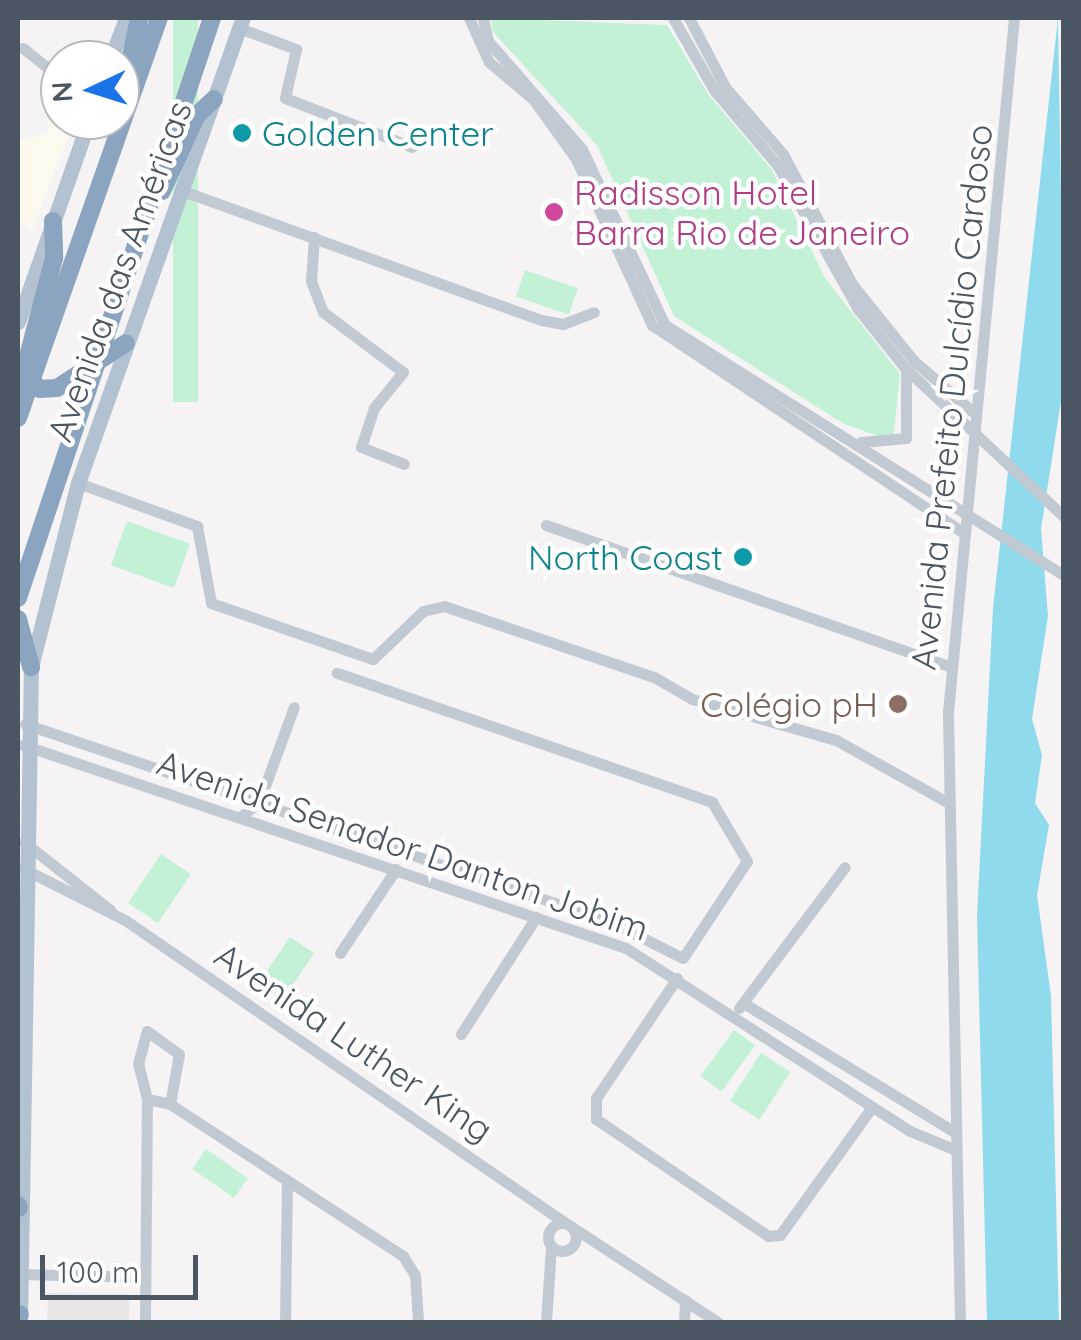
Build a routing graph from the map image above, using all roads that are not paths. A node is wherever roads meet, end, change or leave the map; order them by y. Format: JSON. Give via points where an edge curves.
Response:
{"nodes":[{"id":1,"x":159,"y":18,"type":"edge"},
{"id":2,"x":212,"y":18,"type":"edge"},
{"id":3,"x":469,"y":18,"type":"edge"},
{"id":4,"x":483,"y":18,"type":"edge"},
{"id":5,"x":673,"y":18,"type":"edge"},
{"id":6,"x":689,"y":18,"type":"edge"},
{"id":7,"x":1014,"y":18,"type":"edge"},
{"id":8,"x":241,"y":23,"type":"edge"},
{"id":9,"x":23,"y":48,"type":"dead end"},
{"id":10,"x":40,"y":62,"type":"edge"},
{"id":11,"x":214,"y":100,"type":"junction"},
{"id":12,"x":82,"y":140,"type":"edge"},
{"id":13,"x":110,"y":140,"type":"edge"},
{"id":14,"x":412,"y":147,"type":"dead end"},
{"id":15,"x":763,"y":148,"type":"junction"},
{"id":16,"x":107,"y":162,"type":"junction"},
{"id":17,"x":792,"y":169,"type":"junction"},
{"id":18,"x":183,"y":191,"type":"junction"},
{"id":19,"x":146,"y":210,"type":"junction"},
{"id":20,"x":53,"y":221,"type":"junction"},
{"id":21,"x":314,"y":237,"type":"junction"},
{"id":22,"x":594,"y":312,"type":"dead end"},
{"id":23,"x":18,"y":322,"type":"edge"},
{"id":24,"x":884,"y":327,"type":"junction"},
{"id":25,"x":126,"y":343,"type":"junction"},
{"id":26,"x":905,"y":368,"type":"junction"},
{"id":27,"x":716,"y":370,"type":"junction"},
{"id":28,"x":86,"y":373,"type":"junction"},
{"id":29,"x":30,"y":383,"type":"junction"},
{"id":30,"x":767,"y":386,"type":"junction"},
{"id":31,"x":972,"y":411,"type":"junction"},
{"id":32,"x":18,"y":418,"type":"edge"},
{"id":33,"x":830,"y":423,"type":"junction"},
{"id":34,"x":856,"y":441,"type":"junction"},
{"id":35,"x":404,"y":464,"type":"dead end"},
{"id":36,"x":870,"y":468,"type":"junction"},
{"id":37,"x":78,"y":482,"type":"junction"},
{"id":38,"x":1064,"y":516,"type":"edge"},
{"id":39,"x":546,"y":526,"type":"dead end"},
{"id":40,"x":964,"y":533,"type":"junction"},
{"id":41,"x":1064,"y":575,"type":"edge"},
{"id":42,"x":18,"y":598,"type":"edge"},
{"id":43,"x":18,"y":620,"type":"edge"},
{"id":44,"x":31,"y":667,"type":"junction"},
{"id":45,"x":952,"y":667,"type":"junction"},
{"id":46,"x":336,"y":674,"type":"dead end"},
{"id":47,"x":294,"y":707,"type":"dead end"},
{"id":48,"x":25,"y":724,"type":"junction"},
{"id":49,"x":59,"y":734,"type":"junction"},
{"id":50,"x":23,"y":745,"type":"junction"},
{"id":51,"x":54,"y":754,"type":"junction"},
{"id":52,"x":165,"y":770,"type":"junction"},
{"id":53,"x":158,"y":787,"type":"junction"},
{"id":54,"x":946,"y":800,"type":"junction"},
{"id":55,"x":259,"y":802,"type":"junction"},
{"id":56,"x":240,"y":817,"type":"junction"},
{"id":57,"x":23,"y":840,"type":"junction"},
{"id":58,"x":846,"y":867,"type":"dead end"},
{"id":59,"x":22,"y":868,"type":"junction"},
{"id":60,"x":396,"y":869,"type":"junction"},
{"id":61,"x":483,"y":878,"type":"junction"},
{"id":62,"x":476,"y":896,"type":"junction"},
{"id":63,"x":110,"y":910,"type":"junction"},
{"id":64,"x":536,"y":918,"type":"junction"},
{"id":65,"x":612,"y":922,"type":"junction"},
{"id":66,"x":605,"y":941,"type":"junction"},
{"id":67,"x":340,"y":953,"type":"dead end"},
{"id":68,"x":678,"y":978,"type":"junction"},
{"id":69,"x":744,"y":1004,"type":"junction"},
{"id":70,"x":731,"y":1014,"type":"junction"},
{"id":71,"x":461,"y":1034,"type":"dead end"},
{"id":72,"x":147,"y":1099,"type":"junction"},
{"id":73,"x":170,"y":1104,"type":"junction"},
{"id":74,"x":872,"y":1107,"type":"junction"},
{"id":75,"x":956,"y":1133,"type":"junction"},
{"id":76,"x":956,"y":1150,"type":"junction"},
{"id":77,"x":287,"y":1184,"type":"junction"},
{"id":78,"x":18,"y":1206,"type":"edge"},
{"id":79,"x":568,"y":1225,"type":"junction"},
{"id":80,"x":551,"y":1246,"type":"junction"},
{"id":81,"x":20,"y":1274,"type":"junction"},
{"id":82,"x":145,"y":1278,"type":"junction"},
{"id":83,"x":685,"y":1300,"type":"junction"},
{"id":84,"x":19,"y":1318,"type":"edge"},
{"id":85,"x":146,"y":1322,"type":"edge"},
{"id":86,"x":286,"y":1322,"type":"edge"},
{"id":87,"x":418,"y":1322,"type":"edge"},
{"id":88,"x":546,"y":1322,"type":"edge"},
{"id":89,"x":684,"y":1322,"type":"edge"},
{"id":90,"x":718,"y":1322,"type":"edge"},
{"id":91,"x":960,"y":1322,"type":"edge"}],
"edges":[{"from":1,"to":16,"type":"highway","name":"Avenida das Américas"},
{"from":2,"to":19,"type":"highway","name":"Avenida das Américas"},
{"from":3,"to":27,"type":"street","via":[[488,62],[533,99],[576,159],[641,310]]},
{"from":4,"to":30,"type":"street","via":[[488,41],[582,149],[665,324]]},
{"from":5,"to":15,"type":"street","via":[[714,90]]},
{"from":6,"to":17,"type":"street","via":[[725,87]]},
{"from":7,"to":31,"type":"street","name":"Avenida Prefeito Dulcídio Cardoso"},
{"from":8,"to":11,"type":"main road","name":"Avenida das Américas"},
{"from":8,"to":14,"type":"street","via":[[296,49],[285,98]]},
{"from":9,"to":10,"type":"street"},
{"from":11,"to":18,"type":"main road","name":"Avenida das Américas"},
{"from":11,"to":19,"type":"highway"},
{"from":12,"to":20,"type":"main road"},
{"from":13,"to":16,"type":"highway"},
{"from":15,"to":17,"type":"street"},
{"from":15,"to":26,"type":"street","via":[[832,274]]},
{"from":16,"to":29,"type":"highway","name":"Avenida das Américas"},
{"from":17,"to":24,"type":"street","via":[[835,258]]},
{"from":18,"to":21,"type":"street"},
{"from":18,"to":25,"type":"main road","name":"Avenida das Américas"},
{"from":19,"to":28,"type":"highway","name":"Avenida das Américas"},
{"from":20,"to":23,"type":"main road"},
{"from":20,"to":29,"type":"highway","via":[[54,258],[20,362]]},
{"from":21,"to":22,"type":"street","via":[[556,324]]},
{"from":21,"to":35,"type":"street","via":[[311,280],[322,312],[353,342],[401,368],[402,381],[374,408],[361,446]]},
{"from":24,"to":26,"type":"street"},
{"from":24,"to":31,"type":"street"},
{"from":25,"to":28,"type":"highway"},
{"from":25,"to":37,"type":"main road","name":"Avenida das Américas"},
{"from":26,"to":34,"type":"street","via":[[906,438],[885,446]]},
{"from":26,"to":38,"type":"street"},
{"from":27,"to":30,"type":"street"},
{"from":27,"to":36,"type":"street"},
{"from":28,"to":29,"type":"highway","via":[[48,390]]},
{"from":28,"to":42,"type":"highway","name":"Avenida das Américas"},
{"from":29,"to":32,"type":"highway","name":"Avenida das Américas"},
{"from":30,"to":33,"type":"street"},
{"from":31,"to":40,"type":"street","name":"Avenida Prefeito Dulcídio Cardoso"},
{"from":33,"to":34,"type":"street"},
{"from":33,"to":36,"type":"street"},
{"from":34,"to":41,"type":"street"},
{"from":36,"to":40,"type":"street"},
{"from":37,"to":44,"type":"main road","name":"Avenida das Américas"},
{"from":37,"to":54,"type":"street","via":[[197,526],[205,596],[228,609],[373,659],[423,611],[444,606],[654,677],[692,700],[836,740]]},
{"from":39,"to":45,"type":"street"},
{"from":40,"to":45,"type":"street","name":"Avenida Prefeito Dulcídio Cardoso"},
{"from":43,"to":44,"type":"highway"},
{"from":44,"to":48,"type":"main road","name":"Avenida das Américas"},
{"from":45,"to":54,"type":"street","name":"Avenida Prefeito Dulcídio Cardoso"},
{"from":46,"to":65,"type":"street","name":"Avenida Senador Danton Jobim","via":[[712,802],[747,860],[683,958]]},
{"from":47,"to":55,"type":"street"},
{"from":48,"to":49,"type":"street","name":"Avenida Senador Danton Jobim"},
{"from":48,"to":50,"type":"main road","name":"Avenida das Américas"},
{"from":49,"to":51,"type":"street"},
{"from":49,"to":52,"type":"street","name":"Avenida Senador Danton Jobim"},
{"from":50,"to":51,"type":"street","name":"Avenida Senador Danton Jobim"},
{"from":50,"to":57,"type":"main road","name":"Avenida das Américas"},
{"from":51,"to":53,"type":"street","name":"Avenida Senador Danton Jobim"},
{"from":52,"to":53,"type":"street"},
{"from":52,"to":55,"type":"street","name":"Avenida Senador Danton Jobim"},
{"from":53,"to":56,"type":"street","name":"Avenida Senador Danton Jobim"},
{"from":54,"to":75,"type":"street","name":"Avenida Prefeito Dulcídio Cardoso"},
{"from":55,"to":56,"type":"street"},
{"from":55,"to":61,"type":"street","name":"Avenida Senador Danton Jobim"},
{"from":56,"to":60,"type":"street","name":"Avenida Senador Danton Jobim"},
{"from":57,"to":59,"type":"main road","name":"Avenida das Américas"},
{"from":57,"to":63,"type":"street","name":"Avenida Luther King"},
{"from":58,"to":69,"type":"street"},
{"from":59,"to":63,"type":"street","name":"Avenida Luther King"},
{"from":59,"to":78,"type":"main road","name":"Avenida das Américas"},
{"from":60,"to":62,"type":"street","name":"Avenida Senador Danton Jobim"},
{"from":60,"to":67,"type":"street"},
{"from":61,"to":62,"type":"street"},
{"from":61,"to":65,"type":"street","name":"Avenida Senador Danton Jobim"},
{"from":62,"to":64,"type":"street","name":"Avenida Senador Danton Jobim"},
{"from":63,"to":79,"type":"street","name":"Avenida Luther King"},
{"from":64,"to":66,"type":"street","name":"Avenida Senador Danton Jobim"},
{"from":64,"to":71,"type":"street"},
{"from":65,"to":66,"type":"street"},
{"from":66,"to":68,"type":"street","name":"Avenida Senador Danton Jobim"},
{"from":68,"to":70,"type":"street","name":"Avenida Senador Danton Jobim"},
{"from":68,"to":74,"type":"street","via":[[596,1098],[596,1120],[768,1236],[780,1235]]},
{"from":69,"to":70,"type":"street"},
{"from":69,"to":75,"type":"street"},
{"from":70,"to":74,"type":"street","name":"Avenida Senador Danton Jobim"},
{"from":72,"to":73,"type":"street"},
{"from":72,"to":73,"type":"street","via":[[138,1064],[147,1031],[177,1049]]},
{"from":72,"to":82,"type":"street"},
{"from":73,"to":77,"type":"street"},
{"from":74,"to":76,"type":"street","name":"Avenida Senador Danton Jobim"},
{"from":75,"to":76,"type":"street","name":"Avenida Prefeito Dulcídio Cardoso"},
{"from":76,"to":91,"type":"street","name":"Avenida Prefeito Dulcídio Cardoso"},
{"from":77,"to":86,"type":"street"},
{"from":77,"to":87,"type":"street","via":[[403,1256],[416,1275]]},
{"from":78,"to":81,"type":"main road","name":"Avenida das Américas"},
{"from":79,"to":80,"type":"street","via":[[551,1228]]},
{"from":79,"to":80,"type":"street","via":[[572,1248]]},
{"from":79,"to":83,"type":"street","name":"Avenida Luther King"},
{"from":80,"to":88,"type":"street"},
{"from":81,"to":82,"type":"street"},
{"from":81,"to":84,"type":"main road","name":"Avenida das Américas"},
{"from":82,"to":85,"type":"street"},
{"from":83,"to":89,"type":"street"},
{"from":83,"to":90,"type":"street","name":"Avenida Luther King"}]}
